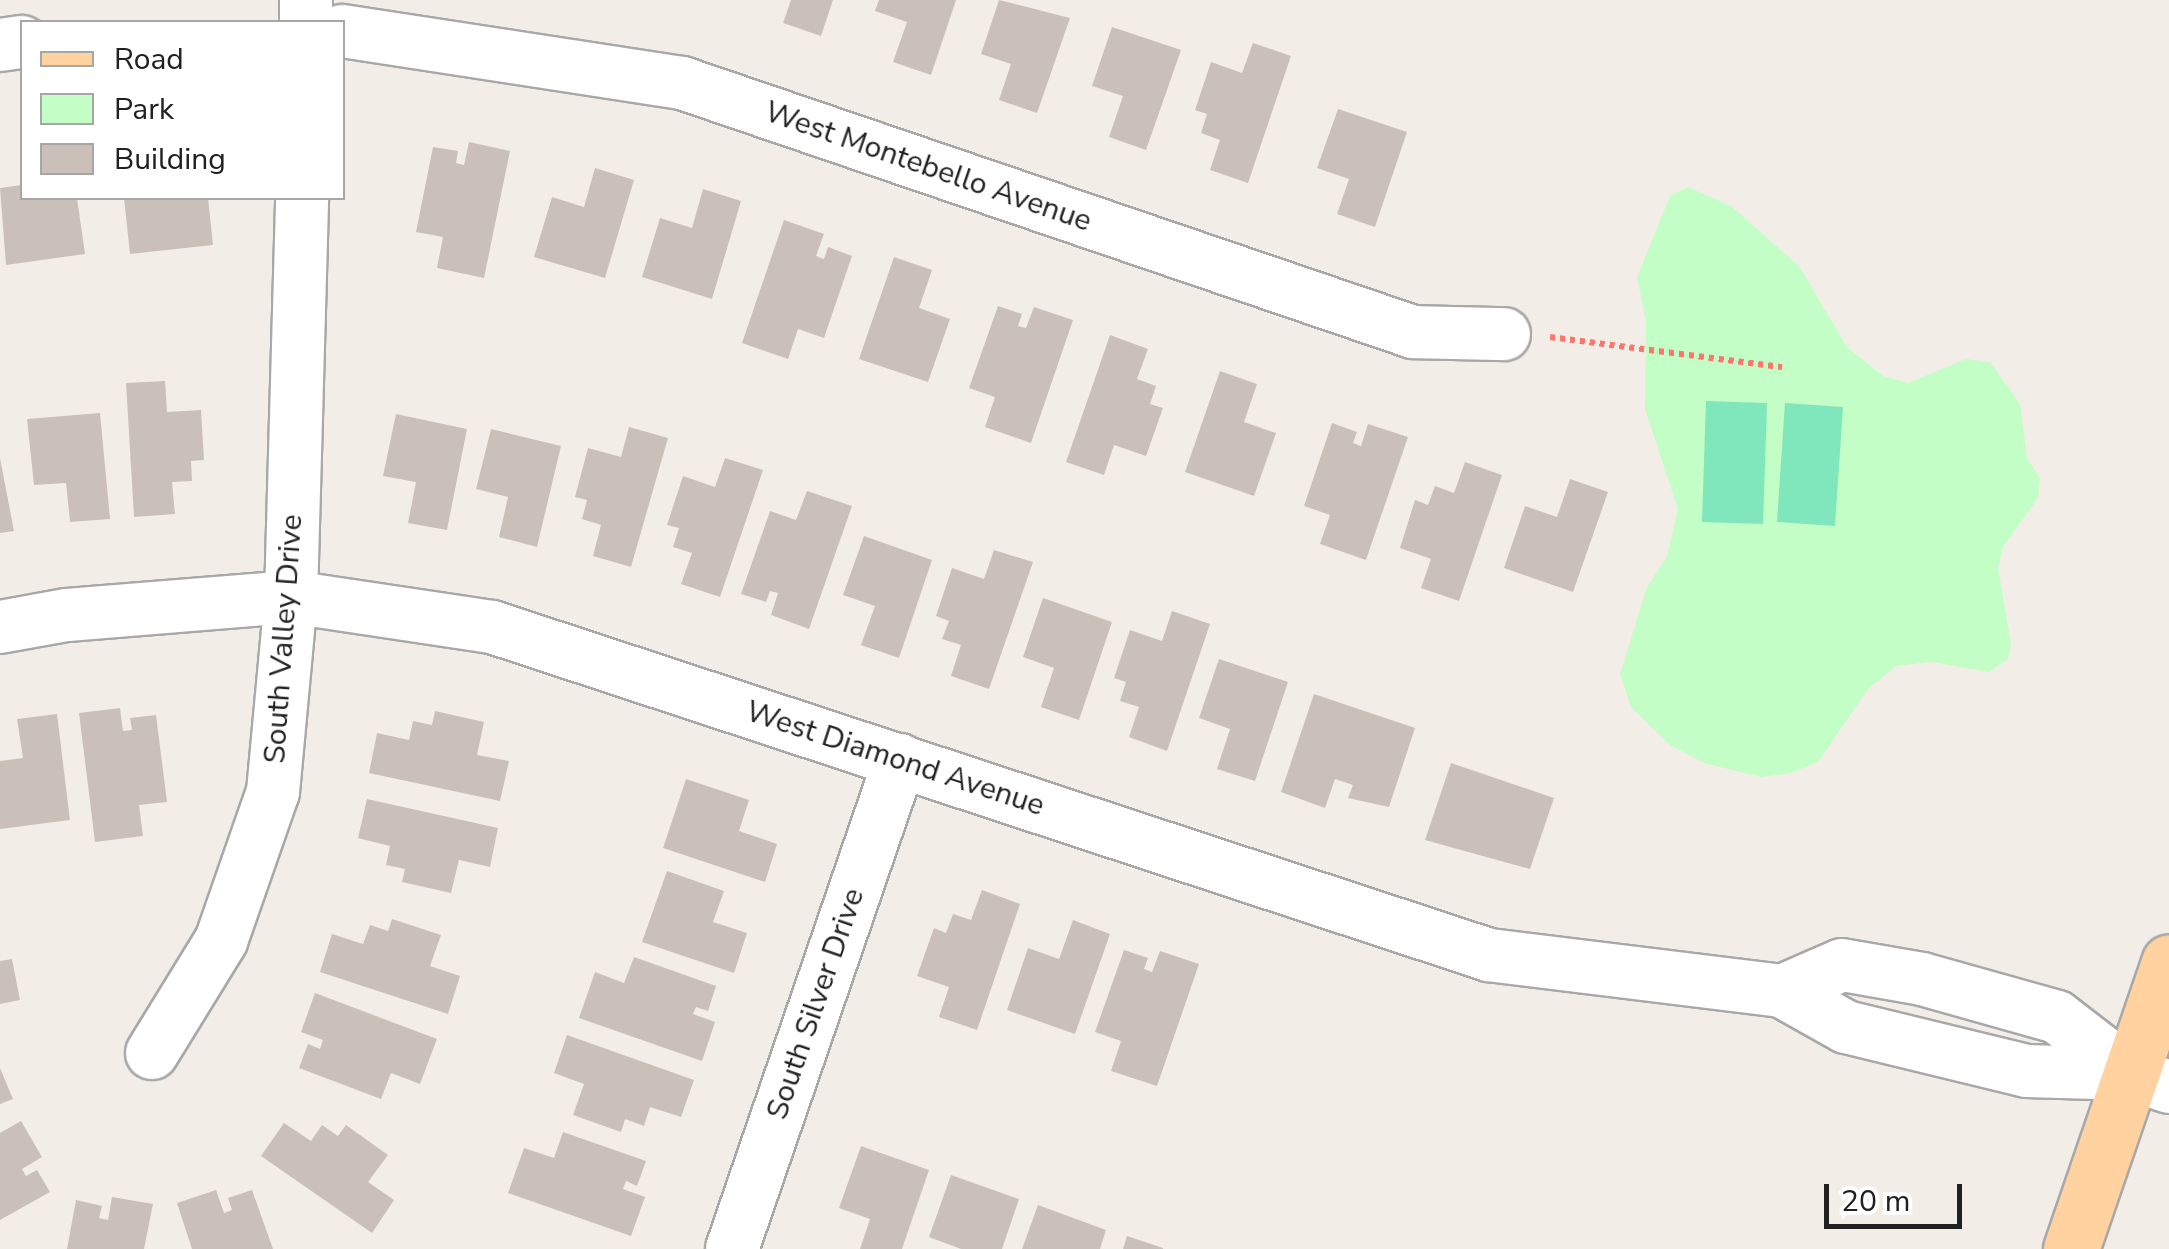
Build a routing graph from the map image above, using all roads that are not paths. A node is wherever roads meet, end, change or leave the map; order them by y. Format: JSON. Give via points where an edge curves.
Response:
{"nodes":[{"id":1,"x":345,"y":31,"type":"edge"},
{"id":2,"x":302,"y":200,"type":"edge"},
{"id":3,"x":1504,"y":334,"type":"road end"},
{"id":4,"x":291,"y":597,"type":"junction"},
{"id":5,"x":0,"y":627,"type":"edge"},
{"id":6,"x":900,"y":760,"type":"junction"},
{"id":7,"x":2169,"y":962,"type":"edge"},
{"id":8,"x":152,"y":1053,"type":"dead end"},
{"id":9,"x":2150,"y":1080,"type":"edge"},
{"id":10,"x":732,"y":1249,"type":"edge"},
{"id":11,"x":2070,"y":1249,"type":"edge"}],
"edges":[{"from":1,"to":3,"type":"street","name":"West Montebello Avenue","via":[[682,83],[1413,332]]},
{"from":2,"to":4,"type":"street","name":"South Valley Drive"},
{"from":4,"to":5,"type":"street","name":"West Diamond Avenue","via":[[67,615]]},
{"from":4,"to":6,"type":"street","name":"West Diamond Avenue","via":[[492,627]]},
{"from":4,"to":8,"type":"street","name":"South Valley Drive","via":[[272,792],[221,941]]},
{"from":6,"to":9,"type":"street","name":"West Diamond Avenue","via":[[1489,955],[1782,990],[1846,1027],[2026,1071]]},
{"from":6,"to":10,"type":"street","name":"South Silver Drive"},
{"from":7,"to":9,"type":"main road"},
{"from":9,"to":11,"type":"main road"}]}
